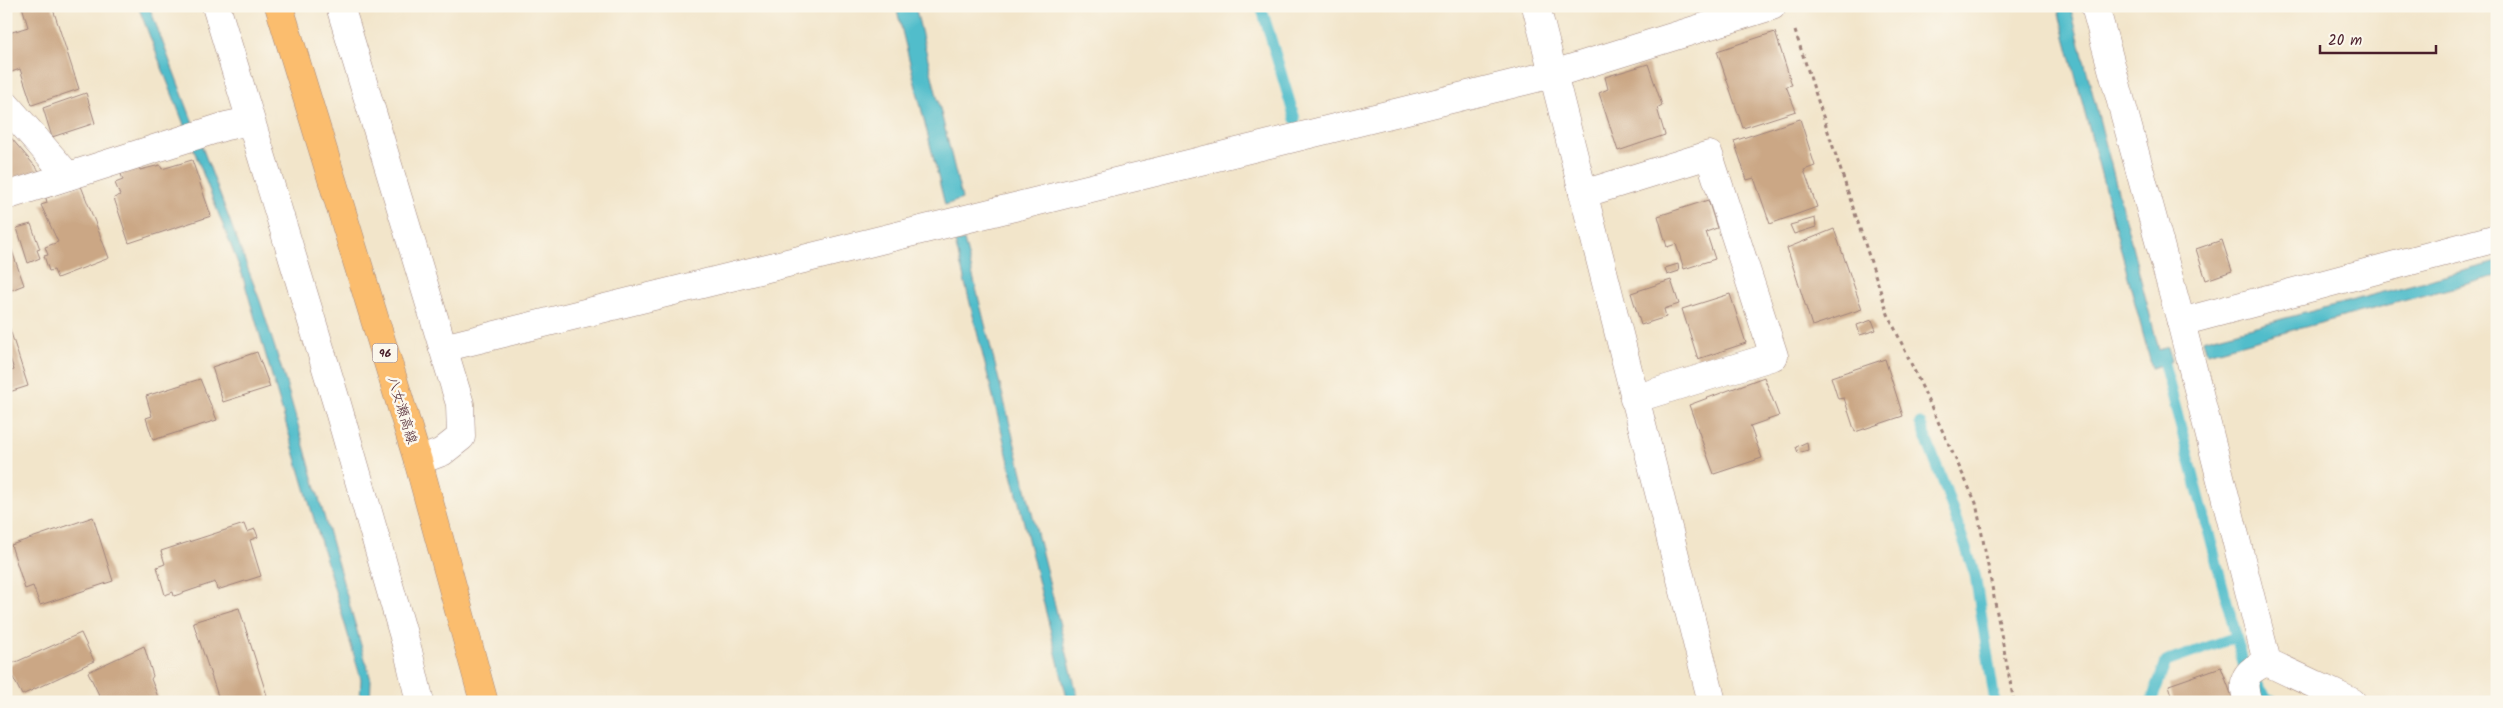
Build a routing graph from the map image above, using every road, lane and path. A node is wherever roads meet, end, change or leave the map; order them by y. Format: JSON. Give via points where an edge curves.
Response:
{"nodes":[{"id":1,"x":216,"y":6,"type":"edge"},
{"id":2,"x":279,"y":6,"type":"edge"},
{"id":3,"x":340,"y":6,"type":"edge"},
{"id":4,"x":1536,"y":6,"type":"edge"},
{"id":5,"x":1772,"y":6,"type":"edge"},
{"id":6,"x":2095,"y":6,"type":"edge"},
{"id":7,"x":1793,"y":25,"type":"dead end"},
{"id":8,"x":1553,"y":74,"type":"junction"},
{"id":9,"x":6,"y":105,"type":"edge"},
{"id":10,"x":250,"y":121,"type":"junction"},
{"id":11,"x":68,"y":176,"type":"junction"},
{"id":12,"x":1583,"y":194,"type":"junction"},
{"id":13,"x":6,"y":196,"type":"edge"},
{"id":14,"x":2497,"y":238,"type":"edge"},
{"id":15,"x":2180,"y":322,"type":"junction"},
{"id":16,"x":443,"y":348,"type":"junction"},
{"id":17,"x":1634,"y":400,"type":"junction"},
{"id":18,"x":418,"y":460,"type":"junction"},
{"id":19,"x":2267,"y":662,"type":"junction"},
{"id":20,"x":420,"y":702,"type":"edge"},
{"id":21,"x":484,"y":702,"type":"edge"},
{"id":22,"x":1712,"y":702,"type":"edge"},
{"id":23,"x":2014,"y":702,"type":"edge"},
{"id":24,"x":2248,"y":702,"type":"edge"},
{"id":25,"x":2352,"y":702,"type":"edge"}],
"edges":[{"from":1,"to":10,"type":"street"},
{"from":2,"to":18,"type":"main road","name":"八女瀬高線","number":"96"},
{"from":3,"to":16,"type":"street"},
{"from":4,"to":8,"type":"street"},
{"from":5,"to":8,"type":"street"},
{"from":6,"to":15,"type":"street"},
{"from":7,"to":23,"type":"path","via":[[1888,314],[1976,503]]},
{"from":8,"to":12,"type":"street"},
{"from":8,"to":16,"type":"street"},
{"from":9,"to":11,"type":"street"},
{"from":10,"to":11,"type":"street"},
{"from":10,"to":20,"type":"street","via":[[337,404]]},
{"from":11,"to":13,"type":"street"},
{"from":12,"to":17,"type":"street"},
{"from":12,"to":17,"type":"street","via":[[1709,155],[1774,356]]},
{"from":14,"to":15,"type":"street"},
{"from":15,"to":19,"type":"street"},
{"from":16,"to":18,"type":"street","via":[[460,404],[461,437],[442,452]]},
{"from":17,"to":22,"type":"street"},
{"from":18,"to":21,"type":"main road","name":"八女瀬高線","number":"96"},
{"from":19,"to":24,"type":"street","via":[[2253,668],[2244,679]]},
{"from":19,"to":25,"type":"street"}]}
